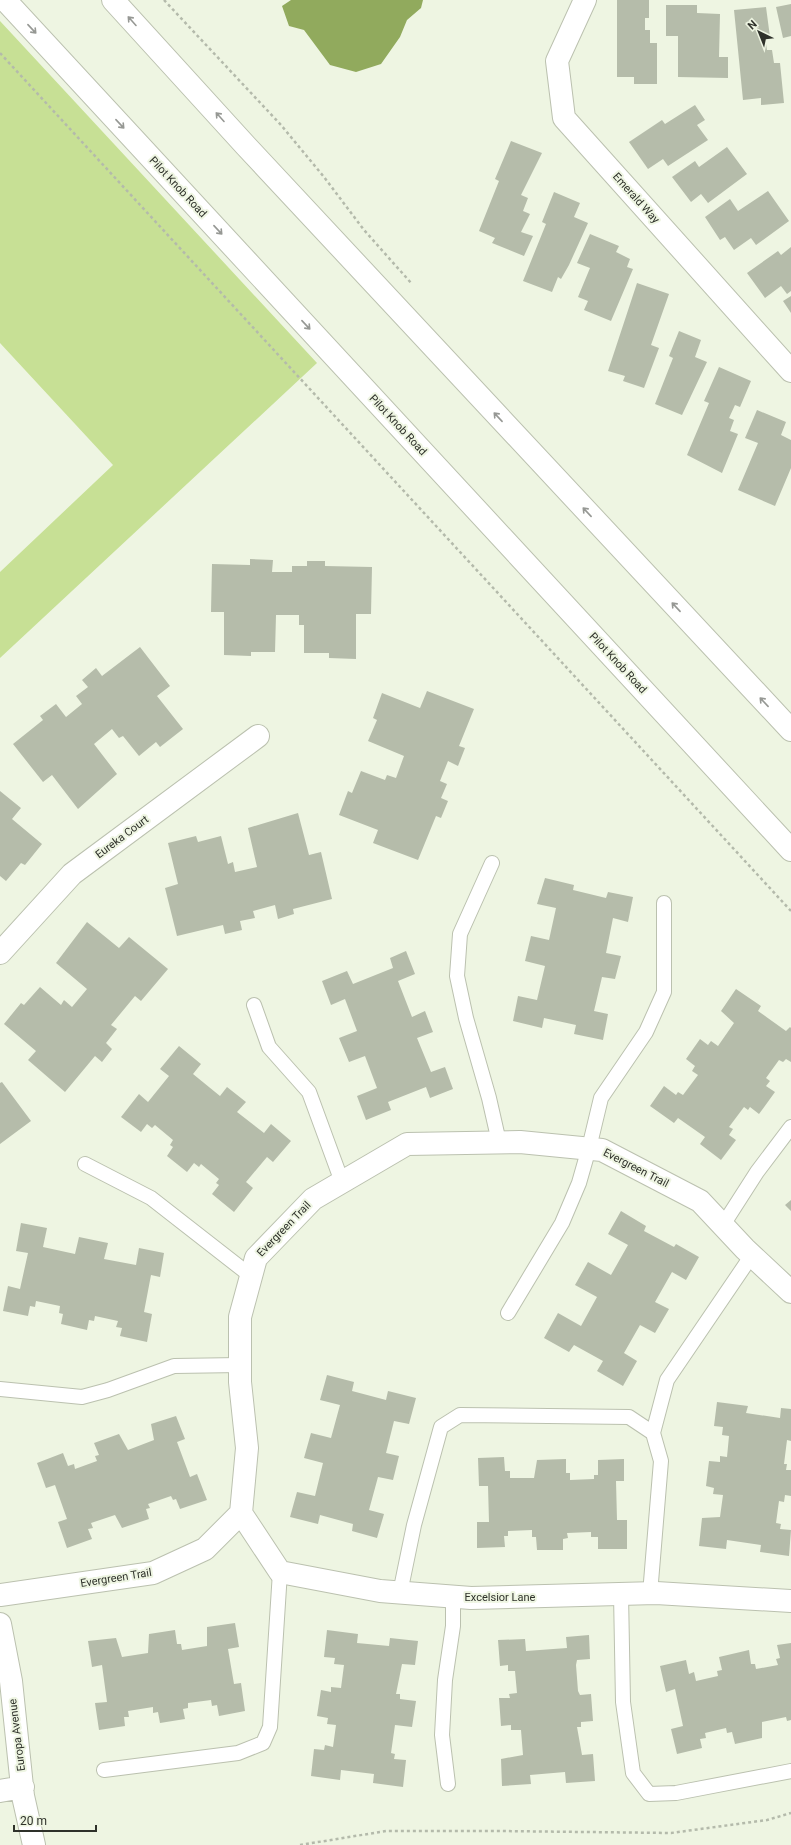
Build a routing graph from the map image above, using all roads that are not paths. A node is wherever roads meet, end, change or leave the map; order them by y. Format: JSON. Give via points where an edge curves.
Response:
{"nodes":[{"id":1,"x":5,"y":0,"type":"edge"},
{"id":2,"x":113,"y":0,"type":"edge"},
{"id":3,"x":585,"y":0,"type":"edge"},
{"id":4,"x":791,"y":371,"type":"edge"},
{"id":5,"x":791,"y":730,"type":"edge"},
{"id":6,"x":258,"y":736,"type":"dead end"},
{"id":7,"x":791,"y":850,"type":"edge"},
{"id":8,"x":492,"y":863,"type":"dead end"},
{"id":9,"x":664,"y":903,"type":"dead end"},
{"id":10,"x":0,"y":953,"type":"edge"},
{"id":11,"x":254,"y":1005,"type":"dead end"},
{"id":12,"x":791,"y":1127,"type":"edge"},
{"id":13,"x":499,"y":1142,"type":"junction"},
{"id":14,"x":589,"y":1148,"type":"junction"},
{"id":15,"x":85,"y":1164,"type":"dead end"},
{"id":16,"x":342,"y":1182,"type":"junction"},
{"id":17,"x":723,"y":1225,"type":"junction"},
{"id":18,"x":752,"y":1255,"type":"junction"},
{"id":19,"x":251,"y":1276,"type":"junction"},
{"id":20,"x":791,"y":1292,"type":"edge"},
{"id":21,"x":508,"y":1313,"type":"dead end"},
{"id":22,"x":240,"y":1365,"type":"junction"},
{"id":23,"x":0,"y":1389,"type":"edge"},
{"id":24,"x":653,"y":1433,"type":"junction"},
{"id":25,"x":241,"y":1513,"type":"junction"},
{"id":26,"x":280,"y":1572,"type":"junction"},
{"id":27,"x":400,"y":1593,"type":"junction"},
{"id":28,"x":621,"y":1594,"type":"junction"},
{"id":29,"x":650,"y":1594,"type":"junction"},
{"id":30,"x":0,"y":1595,"type":"edge"},
{"id":31,"x":453,"y":1596,"type":"junction"},
{"id":32,"x":791,"y":1601,"type":"edge"},
{"id":33,"x":0,"y":1624,"type":"edge"},
{"id":34,"x":104,"y":1770,"type":"dead end"},
{"id":35,"x":791,"y":1771,"type":"edge"},
{"id":36,"x":448,"y":1784,"type":"dead end"},
{"id":37,"x":23,"y":1788,"type":"junction"},
{"id":38,"x":0,"y":1791,"type":"edge"},
{"id":39,"x":34,"y":1845,"type":"edge"}],
"edges":[{"from":1,"to":7,"type":"street","name":"Pilot Knob Road","one_way":true},
{"from":5,"to":2,"type":"street","one_way":true},
{"from":3,"to":4,"type":"street","name":"Emerald Way","via":[[557,61],[564,118]]},
{"from":6,"to":10,"type":"street","name":"Eureka Court","via":[[72,874]]},
{"from":8,"to":13,"type":"lane","via":[[460,934],[457,976]]},
{"from":9,"to":14,"type":"lane","via":[[664,992],[646,1032],[601,1098]]},
{"from":11,"to":16,"type":"lane","via":[[269,1046],[309,1092]]},
{"from":12,"to":17,"type":"lane","via":[[757,1172]]},
{"from":13,"to":14,"type":"street","name":"Evergreen Trail"},
{"from":13,"to":16,"type":"street","name":"Evergreen Trail","via":[[407,1144]]},
{"from":14,"to":17,"type":"street","name":"Evergreen Trail","via":[[602,1150],[700,1201]]},
{"from":14,"to":21,"type":"lane","via":[[579,1183],[562,1223]]},
{"from":15,"to":19,"type":"lane","via":[[151,1198]]},
{"from":16,"to":19,"type":"street","name":"Evergreen Trail","via":[[313,1199],[256,1258]]},
{"from":17,"to":18,"type":"street","name":"Evergreen Trail"},
{"from":18,"to":20,"type":"street","name":"Evergreen Trail"},
{"from":18,"to":24,"type":"lane","via":[[667,1380]]},
{"from":19,"to":22,"type":"street","name":"Evergreen Trail","via":[[240,1317]]},
{"from":22,"to":23,"type":"lane","via":[[174,1366],[82,1397]]},
{"from":22,"to":25,"type":"street","name":"Evergreen Trail","via":[[247,1448]]},
{"from":24,"to":27,"type":"lane","via":[[629,1417],[460,1415],[441,1427],[414,1525]]},
{"from":24,"to":29,"type":"lane","via":[[662,1461]]},
{"from":25,"to":26,"type":"street"},
{"from":25,"to":30,"type":"street","name":"Evergreen Trail","via":[[205,1549],[153,1573]]},
{"from":26,"to":27,"type":"street","name":"Excelsior Lane"},
{"from":26,"to":34,"type":"lane","via":[[270,1727],[263,1743],[238,1753]]},
{"from":27,"to":31,"type":"street","name":"Excelsior Lane"},
{"from":28,"to":29,"type":"street","name":"Excelsior Lane"},
{"from":28,"to":31,"type":"street","name":"Excelsior Lane","via":[[471,1598]]},
{"from":28,"to":35,"type":"lane","via":[[623,1702],[633,1773],[649,1794],[676,1793]]},
{"from":29,"to":32,"type":"street","name":"Excelsior Lane"},
{"from":31,"to":36,"type":"lane","via":[[442,1735]]},
{"from":33,"to":37,"type":"street","name":"Europa Avenue","via":[[11,1681]]},
{"from":37,"to":38,"type":"street"},
{"from":37,"to":39,"type":"street","name":"Europa Avenue"}]}
